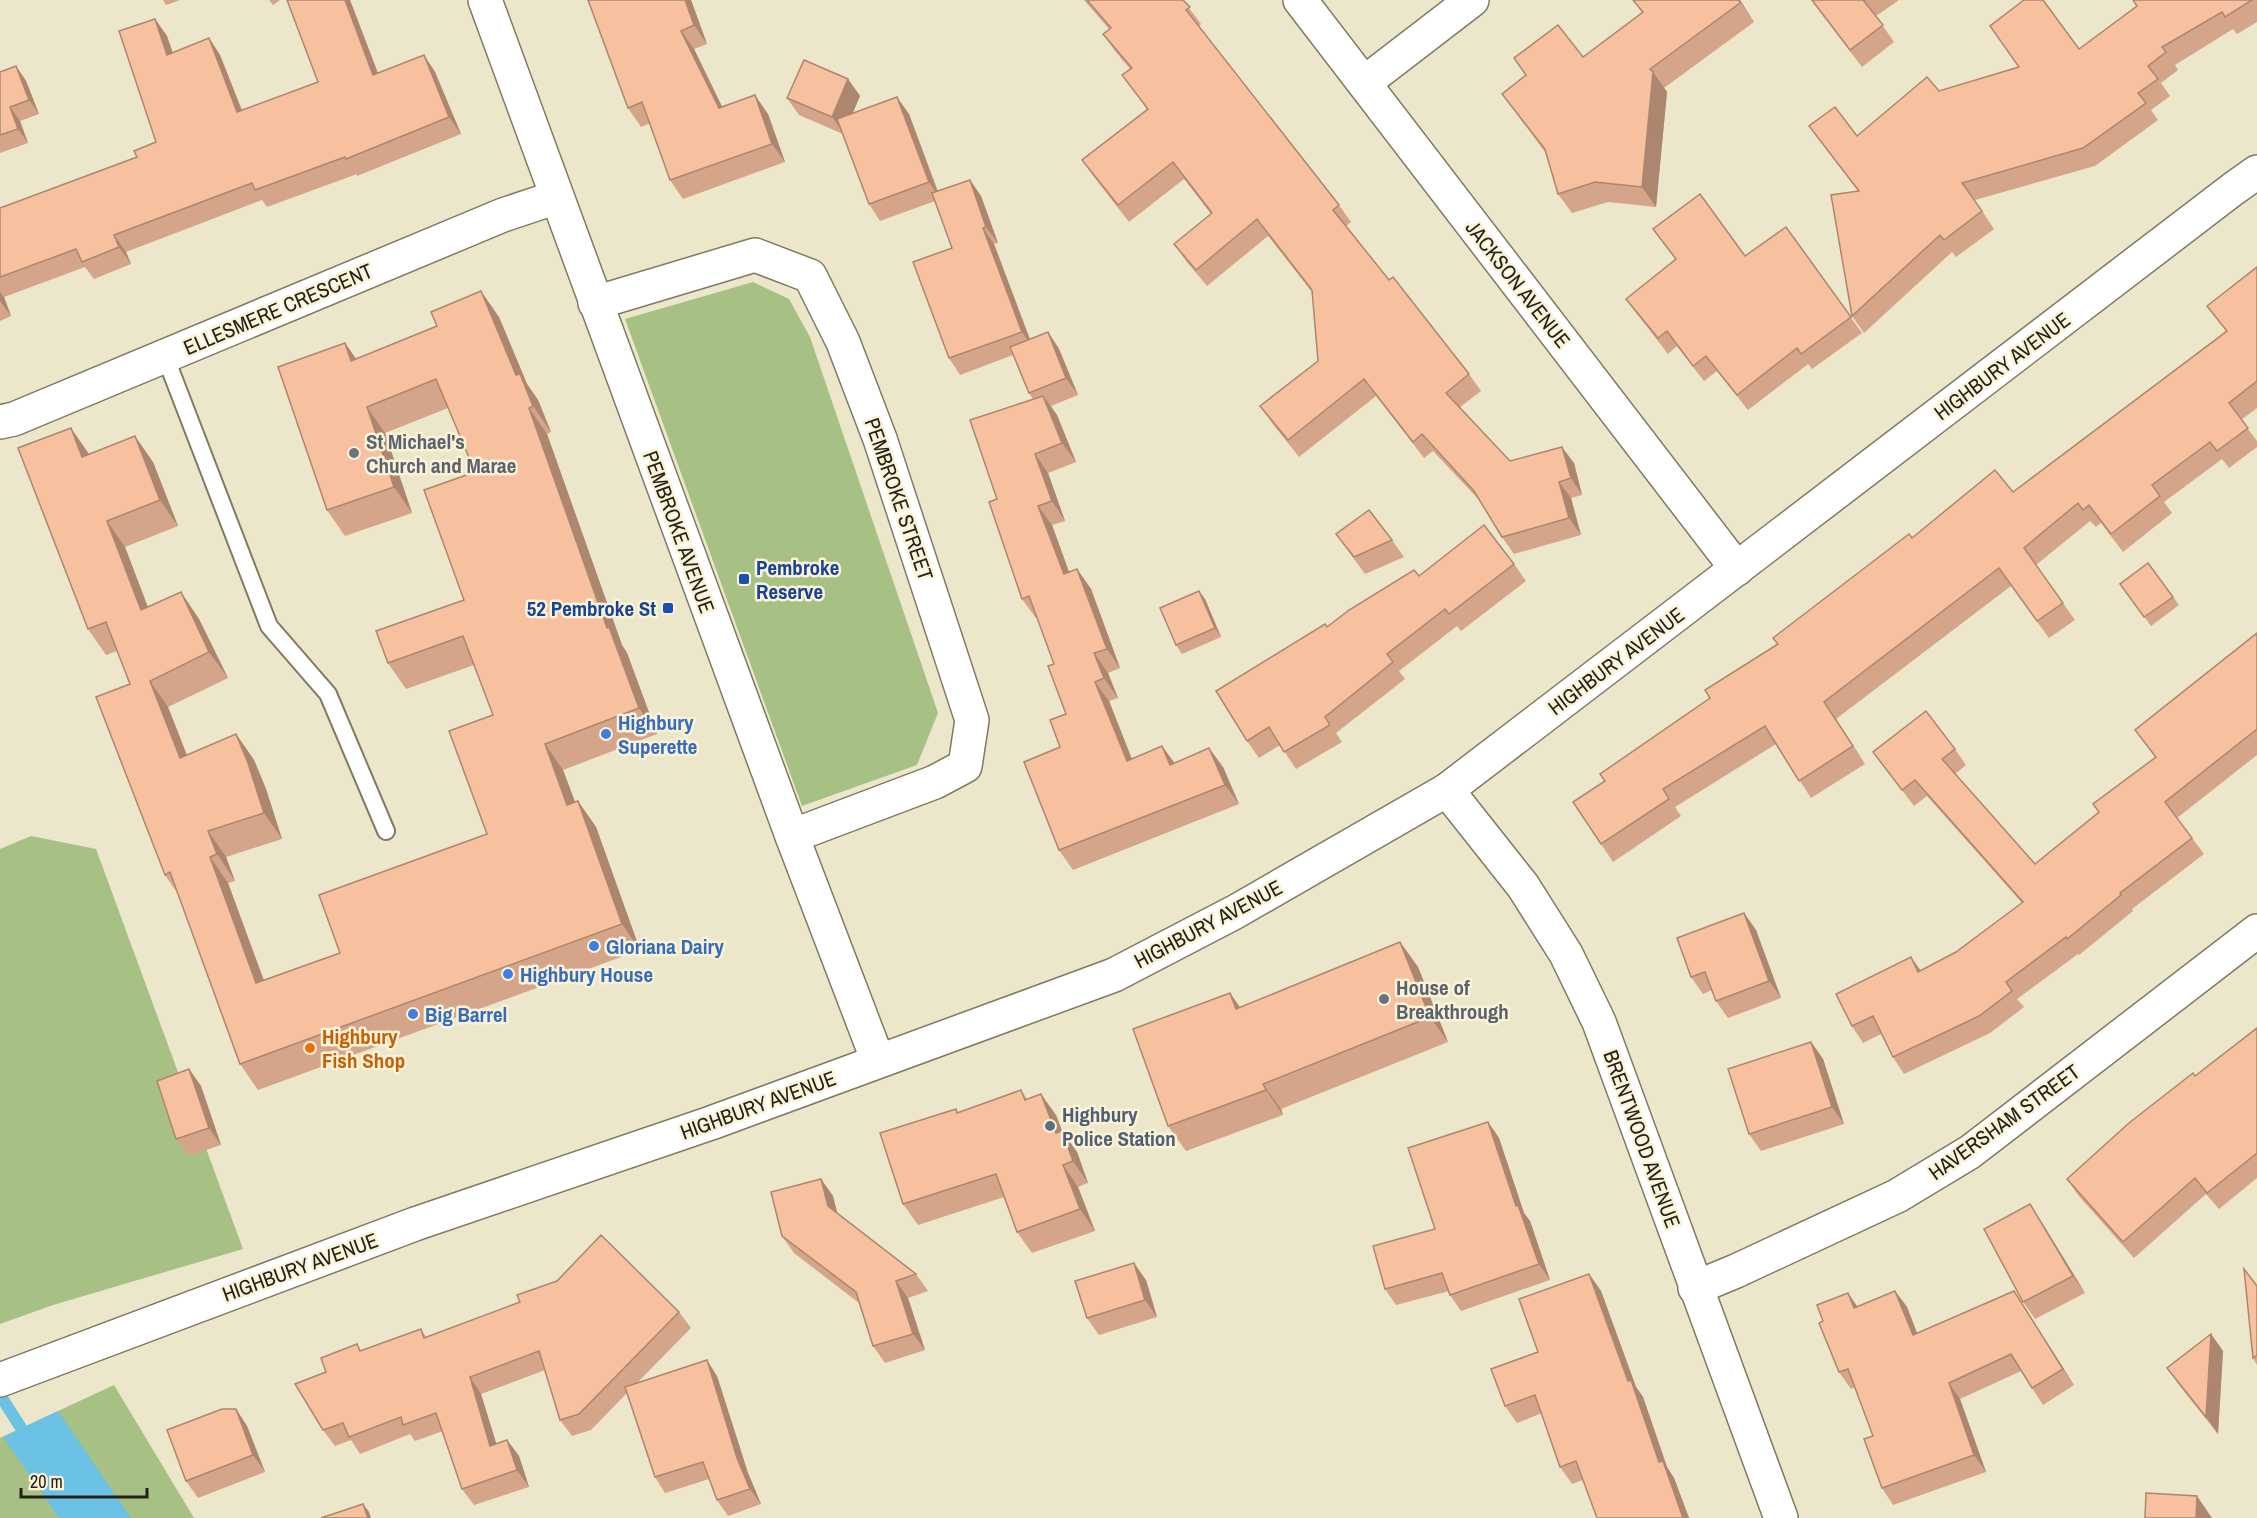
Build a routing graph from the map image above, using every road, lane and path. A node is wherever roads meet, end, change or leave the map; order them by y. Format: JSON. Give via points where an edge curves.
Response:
{"nodes":[{"id":1,"x":485,"y":0,"type":"edge"},
{"id":2,"x":1300,"y":0,"type":"edge"},
{"id":3,"x":1472,"y":0,"type":"edge"},
{"id":4,"x":1364,"y":83,"type":"junction"},
{"id":5,"x":2257,"y":172,"type":"edge"},
{"id":6,"x":557,"y":197,"type":"junction"},
{"id":7,"x":595,"y":303,"type":"junction"},
{"id":8,"x":165,"y":356,"type":"junction"},
{"id":9,"x":0,"y":422,"type":"edge"},
{"id":10,"x":1737,"y":569,"type":"junction"},
{"id":11,"x":1447,"y":790,"type":"junction"},
{"id":12,"x":386,"y":831,"type":"dead end"},
{"id":13,"x":792,"y":836,"type":"junction"},
{"id":14,"x":2257,"y":931,"type":"edge"},
{"id":15,"x":878,"y":1061,"type":"junction"},
{"id":16,"x":1695,"y":1288,"type":"junction"},
{"id":17,"x":0,"y":1380,"type":"edge"},
{"id":18,"x":1781,"y":1518,"type":"edge"}],
"edges":[{"from":1,"to":6,"type":"street","name":"PEMBROKE AVENUE"},
{"from":2,"to":4,"type":"street","name":"JACKSON AVENUE"},
{"from":3,"to":4,"type":"street"},
{"from":4,"to":10,"type":"street","name":"JACKSON AVENUE"},
{"from":5,"to":10,"type":"street","name":"HIGHBURY AVENUE"},
{"from":6,"to":7,"type":"street","name":"PEMBROKE AVENUE"},
{"from":6,"to":8,"type":"street","name":"ELLESMERE CRESCENT","via":[[503,215]]},
{"from":7,"to":13,"type":"street","name":"PEMBROKE AVENUE"},
{"from":7,"to":13,"type":"street","name":"PEMBROKE STREET","via":[[755,255],[810,276],[843,342],[880,439],[972,720],[965,766],[935,782]]},
{"from":8,"to":9,"type":"street","name":"ELLESMERE CRESCENT"},
{"from":8,"to":12,"type":"lane","via":[[269,627],[328,694]]},
{"from":10,"to":11,"type":"street","name":"HIGHBURY AVENUE"},
{"from":11,"to":15,"type":"street","name":"HIGHBURY AVENUE","via":[[1235,912],[1114,975]]},
{"from":11,"to":16,"type":"street","name":"BRENTWOOD AVENUE","via":[[1523,886],[1571,964],[1599,1022]]},
{"from":13,"to":15,"type":"street","name":"PEMBROKE AVENUE"},
{"from":14,"to":16,"type":"street","name":"HAVERSHAM STREET","via":[[1971,1152],[1897,1196]]},
{"from":15,"to":17,"type":"street","name":"HIGHBURY AVENUE","via":[[711,1124],[415,1224]]},
{"from":16,"to":18,"type":"street","name":"BRENTWOOD AVENUE"}]}
